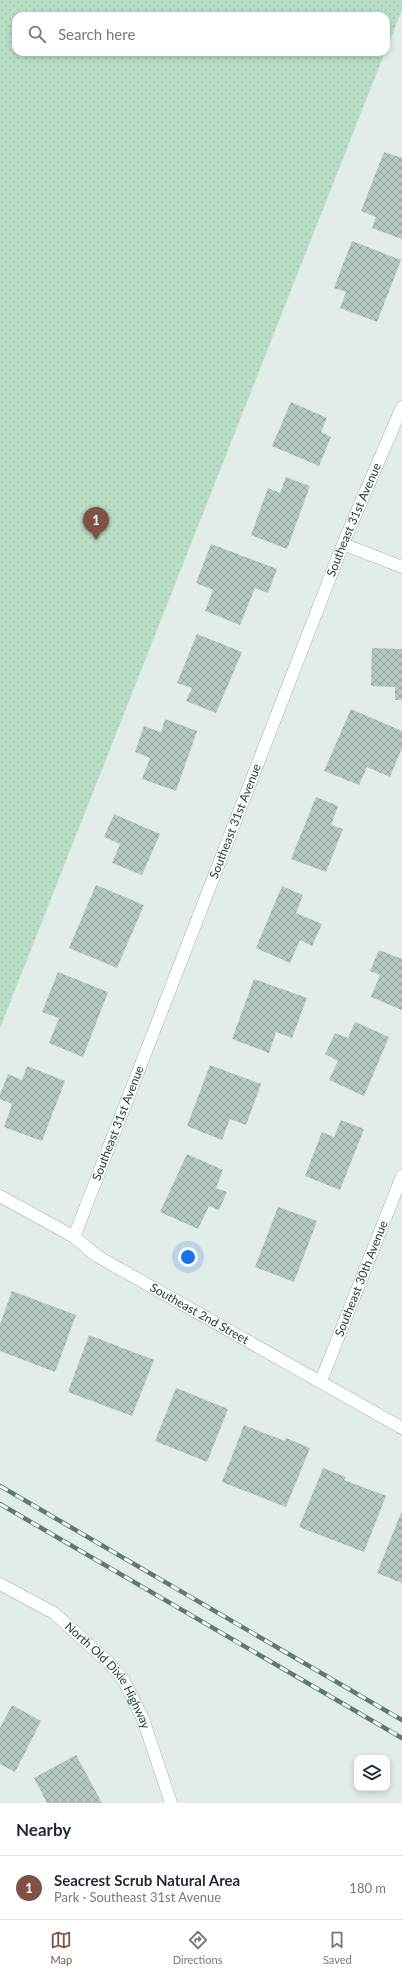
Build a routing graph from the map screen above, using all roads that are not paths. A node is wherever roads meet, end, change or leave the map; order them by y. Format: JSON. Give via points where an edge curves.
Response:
{"nodes":[{"id":1,"x":402,"y":407,"type":"edge"},
{"id":2,"x":343,"y":544,"type":"junction"},
{"id":3,"x":402,"y":567,"type":"edge"},
{"id":4,"x":402,"y":1176,"type":"edge"},
{"id":5,"x":0,"y":1196,"type":"edge"},
{"id":6,"x":74,"y":1237,"type":"junction"},
{"id":7,"x":321,"y":1381,"type":"junction"},
{"id":8,"x":402,"y":1428,"type":"edge"},
{"id":9,"x":0,"y":1584,"type":"edge"},
{"id":10,"x":171,"y":1803,"type":"edge"}],
"edges":[{"from":1,"to":2,"type":"street","name":"Southeast 31st Avenue"},
{"from":2,"to":3,"type":"street"},
{"from":2,"to":6,"type":"street","name":"Southeast 31st Avenue"},
{"from":4,"to":7,"type":"street","name":"Southeast 30th Avenue"},
{"from":5,"to":6,"type":"street","name":"Southeast 2nd Street"},
{"from":6,"to":7,"type":"street","name":"Southeast 2nd Street","via":[[98,1256]]},
{"from":7,"to":8,"type":"street","name":"Southeast 2nd Street"},
{"from":9,"to":10,"type":"street","name":"North Old Dixie Highway","via":[[54,1613],[123,1679],[143,1719]]}]}
